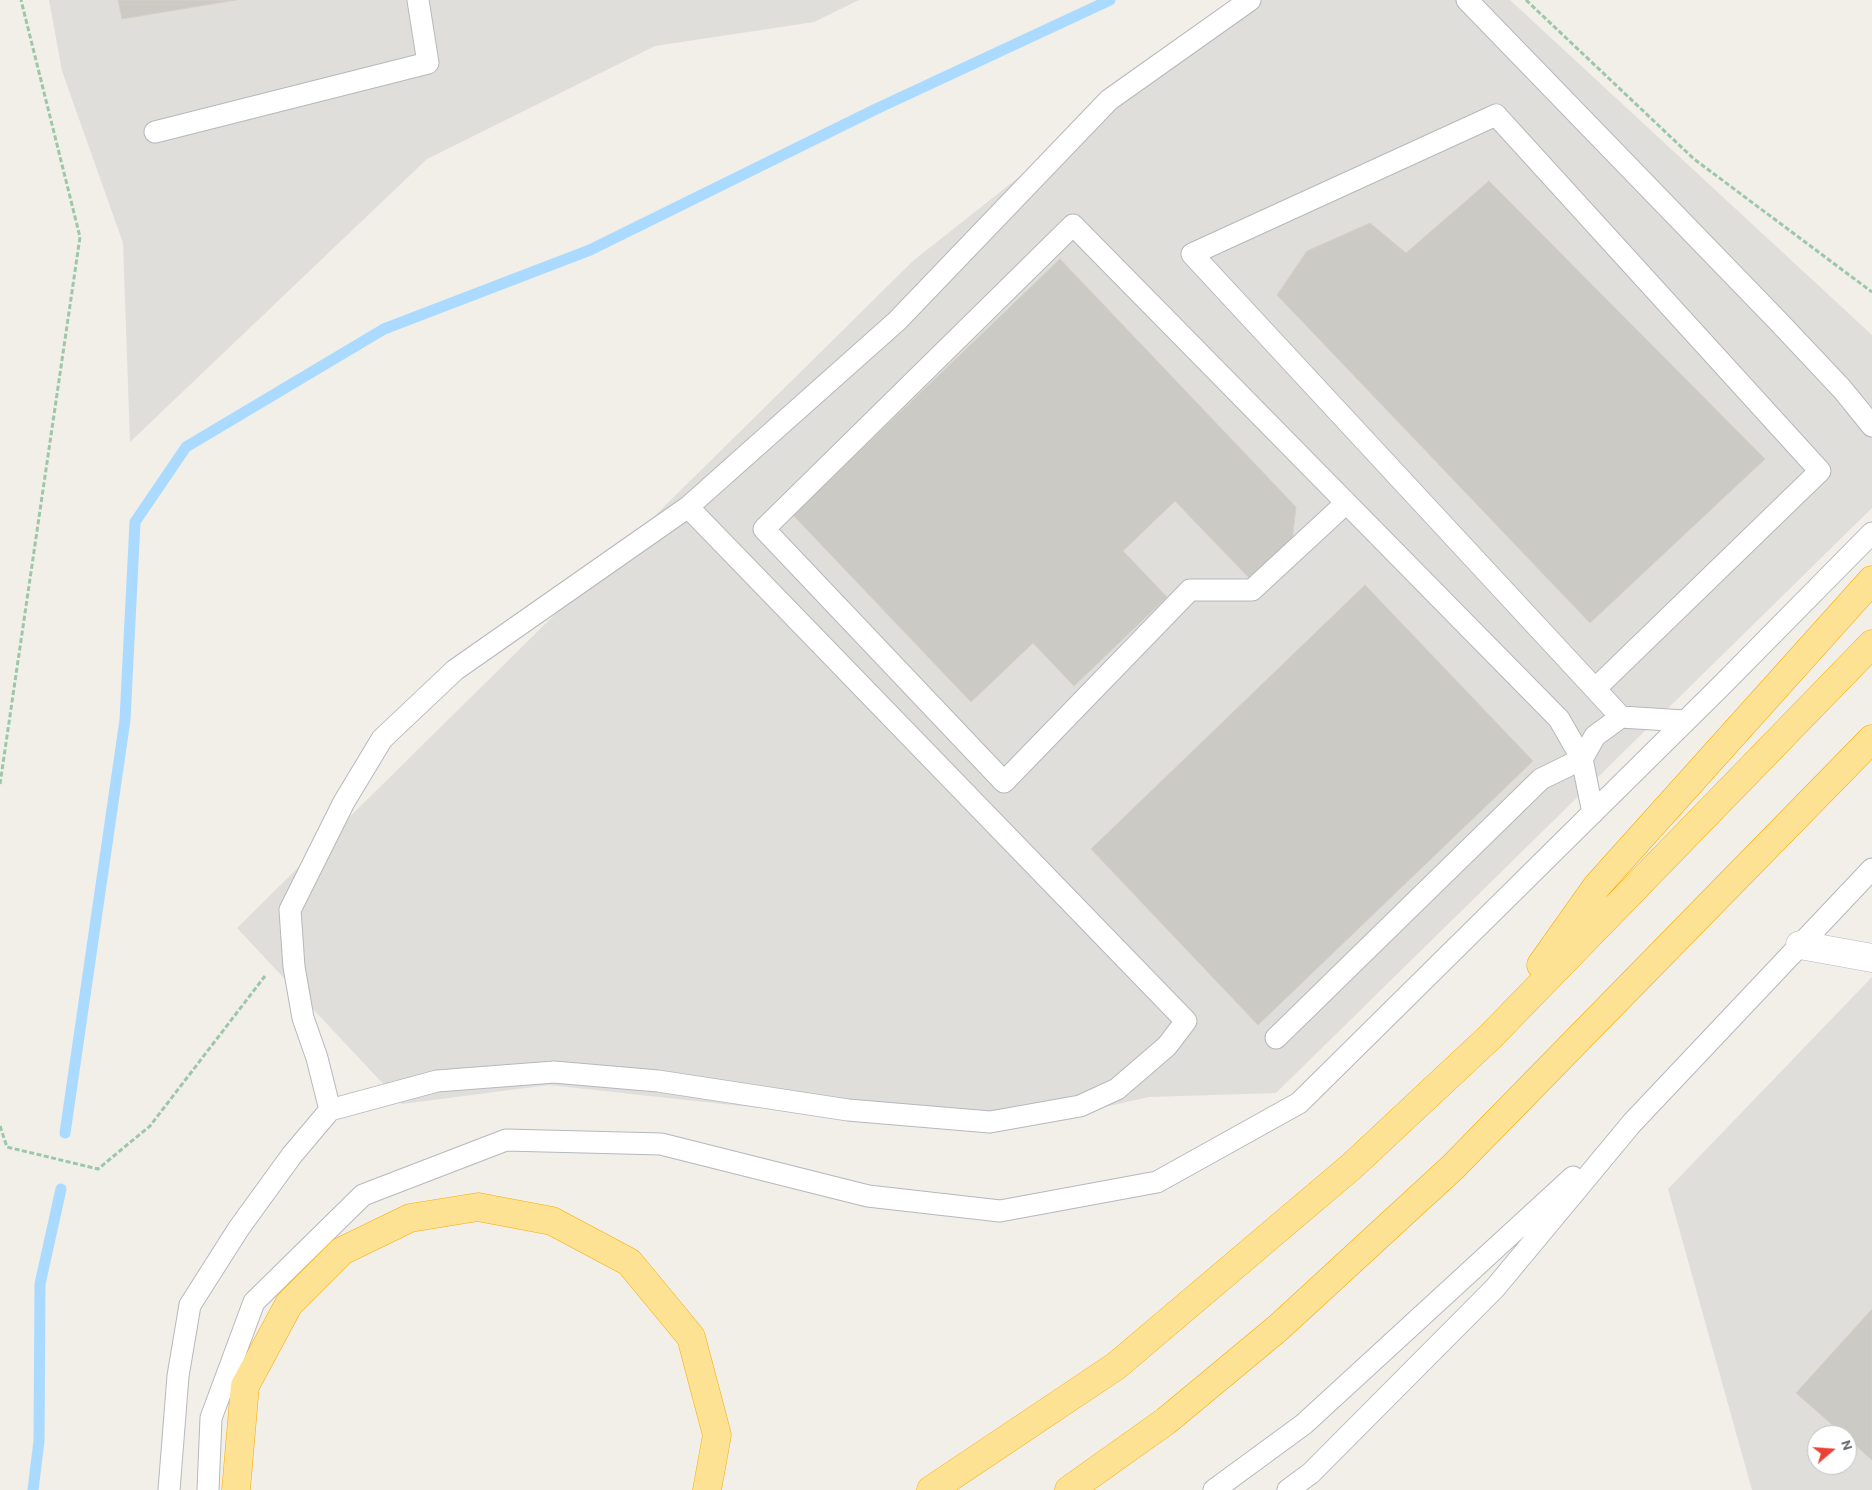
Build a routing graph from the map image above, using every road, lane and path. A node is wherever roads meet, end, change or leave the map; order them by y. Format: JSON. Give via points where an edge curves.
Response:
{"nodes":[{"id":1,"x":21,"y":0,"type":"edge"},
{"id":2,"x":418,"y":0,"type":"edge"},
{"id":3,"x":1250,"y":0,"type":"edge"},
{"id":4,"x":1467,"y":0,"type":"edge"},
{"id":5,"x":1526,"y":0,"type":"edge"},
{"id":6,"x":155,"y":132,"type":"dead end"},
{"id":7,"x":1872,"y":292,"type":"edge"},
{"id":8,"x":1872,"y":426,"type":"edge"},
{"id":9,"x":1346,"y":502,"type":"junction"},
{"id":10,"x":688,"y":507,"type":"junction"},
{"id":11,"x":1872,"y":533,"type":"edge"},
{"id":12,"x":1872,"y":580,"type":"edge"},
{"id":13,"x":1872,"y":644,"type":"edge"},
{"id":14,"x":1595,"y":688,"type":"junction"},
{"id":15,"x":1622,"y":717,"type":"junction"},
{"id":16,"x":1685,"y":721,"type":"junction"},
{"id":17,"x":1872,"y":739,"type":"edge"},
{"id":18,"x":1582,"y":758,"type":"junction"},
{"id":19,"x":0,"y":784,"type":"edge"},
{"id":20,"x":1593,"y":812,"type":"junction"},
{"id":21,"x":1872,"y":869,"type":"edge"},
{"id":22,"x":292,"y":940,"type":"junction"},
{"id":23,"x":1800,"y":945,"type":"junction"},
{"id":24,"x":1872,"y":958,"type":"edge"},
{"id":25,"x":1490,"y":1037,"type":"junction"},
{"id":26,"x":1276,"y":1038,"type":"dead end"},
{"id":27,"x":330,"y":1110,"type":"junction"},
{"id":28,"x":1632,"y":1123,"type":"junction"},
{"id":29,"x":0,"y":1126,"type":"edge"},
{"id":30,"x":169,"y":1490,"type":"edge"},
{"id":31,"x":208,"y":1490,"type":"edge"},
{"id":32,"x":236,"y":1490,"type":"edge"},
{"id":33,"x":707,"y":1490,"type":"edge"},
{"id":34,"x":932,"y":1490,"type":"edge"},
{"id":35,"x":1069,"y":1490,"type":"edge"},
{"id":36,"x":1214,"y":1490,"type":"edge"},
{"id":37,"x":1288,"y":1490,"type":"edge"}],
"edges":[{"from":1,"to":19,"type":"path","via":[[80,237]]},
{"from":2,"to":6,"type":"lane","via":[[428,63]]},
{"from":3,"to":10,"type":"lane","via":[[1109,100],[897,321]]},
{"from":4,"to":8,"type":"lane","via":[[1778,320]]},
{"from":5,"to":7,"type":"path","via":[[1694,159]]},
{"from":9,"to":9,"type":"lane","via":[[1073,225],[764,529],[1004,782],[1190,590],[1252,590]]},
{"from":9,"to":18,"type":"lane","via":[[1558,719]]},
{"from":10,"to":22,"type":"lane","via":[[455,670],[382,739],[344,802],[290,910]]},
{"from":10,"to":27,"type":"lane","via":[[1186,1021],[1167,1046],[1117,1089],[1080,1106],[990,1122],[848,1110],[658,1080],[554,1072],[437,1081]]},
{"from":11,"to":16,"type":"lane"},
{"from":12,"to":25,"type":"highway","via":[[1597,886]]},
{"from":13,"to":25,"type":"highway"},
{"from":14,"to":14,"type":"lane","via":[[1521,609],[1192,254],[1496,115],[1820,471]]},
{"from":14,"to":15,"type":"lane"},
{"from":15,"to":16,"type":"lane"},
{"from":15,"to":18,"type":"lane","via":[[1595,736]]},
{"from":16,"to":20,"type":"lane"},
{"from":17,"to":35,"type":"highway","via":[[1453,1167],[1278,1328],[1166,1420]]},
{"from":18,"to":20,"type":"lane"},
{"from":18,"to":26,"type":"lane","via":[[1541,779]]},
{"from":20,"to":31,"type":"lane","via":[[1299,1102],[1157,1182],[1000,1211],[868,1196],[662,1144],[506,1140],[362,1195],[254,1302],[211,1418]]},
{"from":21,"to":23,"type":"lane"},
{"from":22,"to":27,"type":"lane","via":[[303,1018]]},
{"from":22,"to":29,"type":"path","via":[[150,1126],[98,1169],[7,1147]]},
{"from":23,"to":24,"type":"street"},
{"from":23,"to":28,"type":"lane"},
{"from":25,"to":34,"type":"highway","via":[[1352,1166],[1116,1366]]},
{"from":27,"to":30,"type":"lane","via":[[238,1228],[190,1305],[178,1376]]},
{"from":28,"to":36,"type":"lane","via":[[1304,1424]]},
{"from":28,"to":37,"type":"lane","via":[[1495,1288],[1312,1472]]},
{"from":32,"to":33,"type":"highway","via":[[245,1386],[289,1304],[342,1251],[410,1218],[478,1207],[552,1221],[629,1262],[691,1337],[717,1435]]}]}
